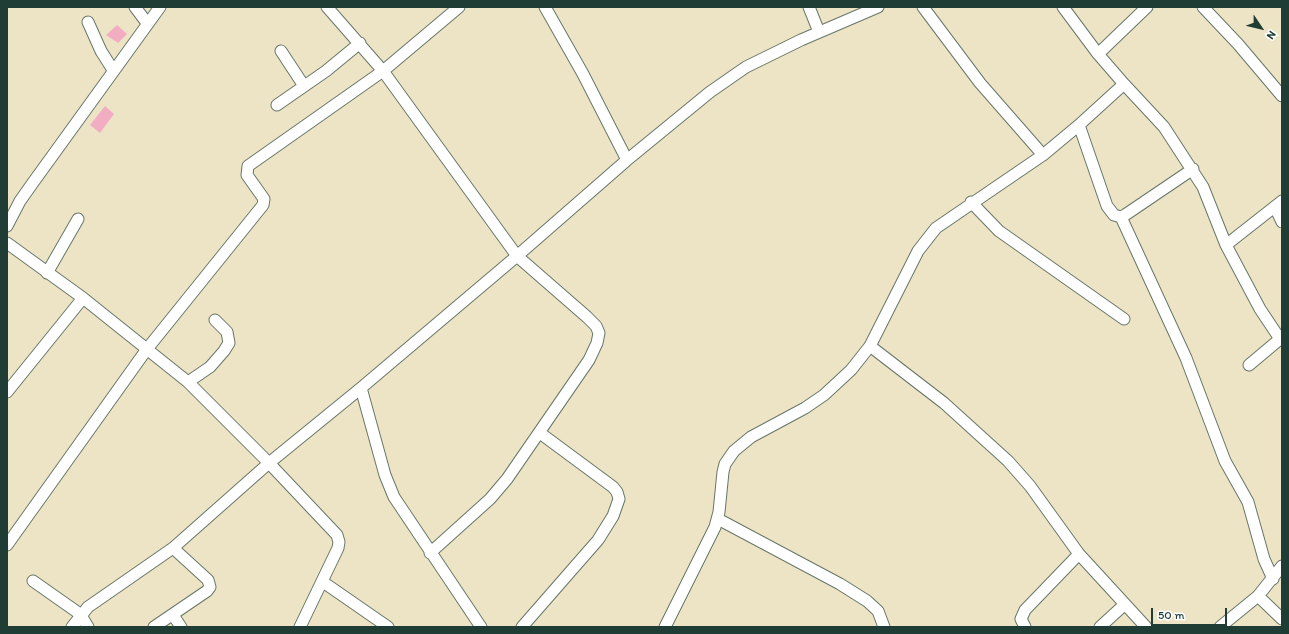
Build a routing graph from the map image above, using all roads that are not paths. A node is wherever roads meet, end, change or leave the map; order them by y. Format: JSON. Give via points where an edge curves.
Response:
{"nodes":[{"id":1,"x":135,"y":7,"type":"edge"},
{"id":2,"x":160,"y":7,"type":"edge"},
{"id":3,"x":327,"y":7,"type":"edge"},
{"id":4,"x":459,"y":7,"type":"edge"},
{"id":5,"x":546,"y":7,"type":"edge"},
{"id":6,"x":809,"y":7,"type":"edge"},
{"id":7,"x":878,"y":7,"type":"edge"},
{"id":8,"x":923,"y":7,"type":"edge"},
{"id":9,"x":1063,"y":7,"type":"edge"},
{"id":10,"x":1148,"y":7,"type":"edge"},
{"id":11,"x":1203,"y":7,"type":"edge"},
{"id":12,"x":88,"y":22,"type":"dead end"},
{"id":13,"x":147,"y":22,"type":"junction"},
{"id":14,"x":819,"y":32,"type":"junction"},
{"id":15,"x":360,"y":43,"type":"junction"},
{"id":16,"x":281,"y":51,"type":"dead end"},
{"id":17,"x":1098,"y":54,"type":"junction"},
{"id":18,"x":113,"y":70,"type":"junction"},
{"id":19,"x":383,"y":71,"type":"junction"},
{"id":20,"x":1124,"y":84,"type":"junction"},
{"id":21,"x":304,"y":86,"type":"junction"},
{"id":22,"x":1282,"y":96,"type":"edge"},
{"id":23,"x":276,"y":105,"type":"dead end"},
{"id":24,"x":1079,"y":125,"type":"junction"},
{"id":25,"x":1043,"y":155,"type":"junction"},
{"id":26,"x":627,"y":160,"type":"junction"},
{"id":27,"x":1193,"y":169,"type":"junction"},
{"id":28,"x":971,"y":202,"type":"junction"},
{"id":29,"x":1279,"y":204,"type":"edge"},
{"id":30,"x":1121,"y":217,"type":"junction"},
{"id":31,"x":78,"y":219,"type":"dead end"},
{"id":32,"x":1282,"y":222,"type":"edge"},
{"id":33,"x":7,"y":226,"type":"edge"},
{"id":34,"x":7,"y":243,"type":"edge"},
{"id":35,"x":1226,"y":245,"type":"junction"},
{"id":36,"x":517,"y":256,"type":"junction"},
{"id":37,"x":47,"y":273,"type":"junction"},
{"id":38,"x":83,"y":298,"type":"junction"},
{"id":39,"x":1124,"y":319,"type":"dead end"},
{"id":40,"x":215,"y":320,"type":"dead end"},
{"id":41,"x":1281,"y":340,"type":"edge"},
{"id":42,"x":870,"y":346,"type":"junction"},
{"id":43,"x":147,"y":349,"type":"junction"},
{"id":44,"x":1249,"y":365,"type":"dead end"},
{"id":45,"x":188,"y":382,"type":"junction"},
{"id":46,"x":361,"y":388,"type":"junction"},
{"id":47,"x":7,"y":392,"type":"edge"},
{"id":48,"x":540,"y":433,"type":"junction"},
{"id":49,"x":269,"y":463,"type":"junction"},
{"id":50,"x":718,"y":519,"type":"junction"},
{"id":51,"x":7,"y":545,"type":"edge"},
{"id":52,"x":173,"y":548,"type":"junction"},
{"id":53,"x":430,"y":553,"type":"junction"},
{"id":54,"x":1079,"y":554,"type":"junction"},
{"id":55,"x":1282,"y":566,"type":"edge"},
{"id":56,"x":1273,"y":579,"type":"junction"},
{"id":57,"x":33,"y":581,"type":"dead end"},
{"id":58,"x":323,"y":582,"type":"junction"},
{"id":59,"x":1258,"y":596,"type":"junction"},
{"id":60,"x":1124,"y":605,"type":"junction"},
{"id":61,"x":80,"y":614,"type":"junction"},
{"id":62,"x":173,"y":615,"type":"junction"},
{"id":63,"x":1282,"y":619,"type":"edge"},
{"id":64,"x":72,"y":627,"type":"edge"},
{"id":65,"x":88,"y":627,"type":"edge"},
{"id":66,"x":154,"y":627,"type":"edge"},
{"id":67,"x":181,"y":627,"type":"edge"},
{"id":68,"x":300,"y":627,"type":"edge"},
{"id":69,"x":388,"y":627,"type":"edge"},
{"id":70,"x":481,"y":627,"type":"edge"},
{"id":71,"x":522,"y":627,"type":"edge"},
{"id":72,"x":665,"y":627,"type":"edge"},
{"id":73,"x":884,"y":627,"type":"edge"},
{"id":74,"x":1024,"y":627,"type":"edge"},
{"id":75,"x":1100,"y":627,"type":"edge"},
{"id":76,"x":1146,"y":627,"type":"edge"},
{"id":77,"x":1220,"y":627,"type":"edge"}],
"edges":[{"from":1,"to":13,"type":"street"},
{"from":2,"to":13,"type":"street"},
{"from":3,"to":15,"type":"street"},
{"from":4,"to":19,"type":"street"},
{"from":5,"to":26,"type":"street"},
{"from":6,"to":14,"type":"street"},
{"from":7,"to":14,"type":"street"},
{"from":8,"to":25,"type":"street","via":[[980,83]]},
{"from":9,"to":17,"type":"street"},
{"from":10,"to":17,"type":"street"},
{"from":11,"to":22,"type":"street"},
{"from":12,"to":18,"type":"street"},
{"from":13,"to":18,"type":"street"},
{"from":14,"to":26,"type":"street","via":[[746,67],[710,92]]},
{"from":15,"to":19,"type":"street"},
{"from":15,"to":21,"type":"street"},
{"from":16,"to":21,"type":"street"},
{"from":17,"to":20,"type":"street"},
{"from":18,"to":33,"type":"street","via":[[20,201]]},
{"from":19,"to":36,"type":"street"},
{"from":19,"to":43,"type":"street","via":[[249,165],[247,175],[264,198],[263,205]]},
{"from":20,"to":24,"type":"street"},
{"from":20,"to":27,"type":"street","via":[[1164,127]]},
{"from":21,"to":23,"type":"street"},
{"from":24,"to":25,"type":"street"},
{"from":24,"to":30,"type":"street","via":[[1107,206],[1111,213]]},
{"from":25,"to":28,"type":"street"},
{"from":26,"to":36,"type":"street"},
{"from":27,"to":30,"type":"street"},
{"from":27,"to":35,"type":"street","via":[[1211,205]]},
{"from":28,"to":39,"type":"street","via":[[999,231]]},
{"from":28,"to":42,"type":"street","via":[[936,228],[924,241]]},
{"from":29,"to":32,"type":"street"},
{"from":29,"to":35,"type":"street"},
{"from":30,"to":56,"type":"street","via":[[1186,358],[1226,461],[1248,502],[1264,559]]},
{"from":31,"to":37,"type":"street"},
{"from":34,"to":37,"type":"street"},
{"from":35,"to":41,"type":"street","via":[[1260,309]]},
{"from":36,"to":46,"type":"street"},
{"from":36,"to":48,"type":"street","via":[[587,317],[599,333],[589,360]]},
{"from":37,"to":38,"type":"street"},
{"from":38,"to":43,"type":"street"},
{"from":38,"to":47,"type":"street"},
{"from":40,"to":45,"type":"street","via":[[227,332],[229,343],[210,367]]},
{"from":41,"to":44,"type":"street"},
{"from":42,"to":50,"type":"street","via":[[851,370],[824,395],[751,437],[734,451],[723,472]]},
{"from":42,"to":54,"type":"street","via":[[944,403],[1008,461],[1030,486]]},
{"from":43,"to":45,"type":"street"},
{"from":43,"to":51,"type":"street"},
{"from":45,"to":49,"type":"street"},
{"from":46,"to":49,"type":"street"},
{"from":46,"to":53,"type":"street","via":[[389,486]]},
{"from":48,"to":53,"type":"street","via":[[490,499]]},
{"from":48,"to":71,"type":"street","via":[[613,487],[619,499],[613,516],[598,540]]},
{"from":49,"to":52,"type":"street"},
{"from":49,"to":58,"type":"street","via":[[338,537],[338,548]]},
{"from":50,"to":72,"type":"street"},
{"from":50,"to":73,"type":"street","via":[[867,600],[878,611]]},
{"from":52,"to":61,"type":"street","via":[[124,580]]},
{"from":52,"to":62,"type":"street","via":[[208,580],[211,586]]},
{"from":53,"to":70,"type":"street"},
{"from":54,"to":60,"type":"street"},
{"from":54,"to":74,"type":"street","via":[[1025,610],[1021,619]]},
{"from":55,"to":56,"type":"street"},
{"from":56,"to":59,"type":"street"},
{"from":57,"to":61,"type":"street"},
{"from":58,"to":68,"type":"street"},
{"from":58,"to":69,"type":"street"},
{"from":59,"to":63,"type":"street"},
{"from":59,"to":77,"type":"street"},
{"from":60,"to":75,"type":"street"},
{"from":60,"to":76,"type":"street"},
{"from":61,"to":64,"type":"street"},
{"from":61,"to":65,"type":"street"},
{"from":62,"to":66,"type":"street"},
{"from":62,"to":67,"type":"street"}]}
